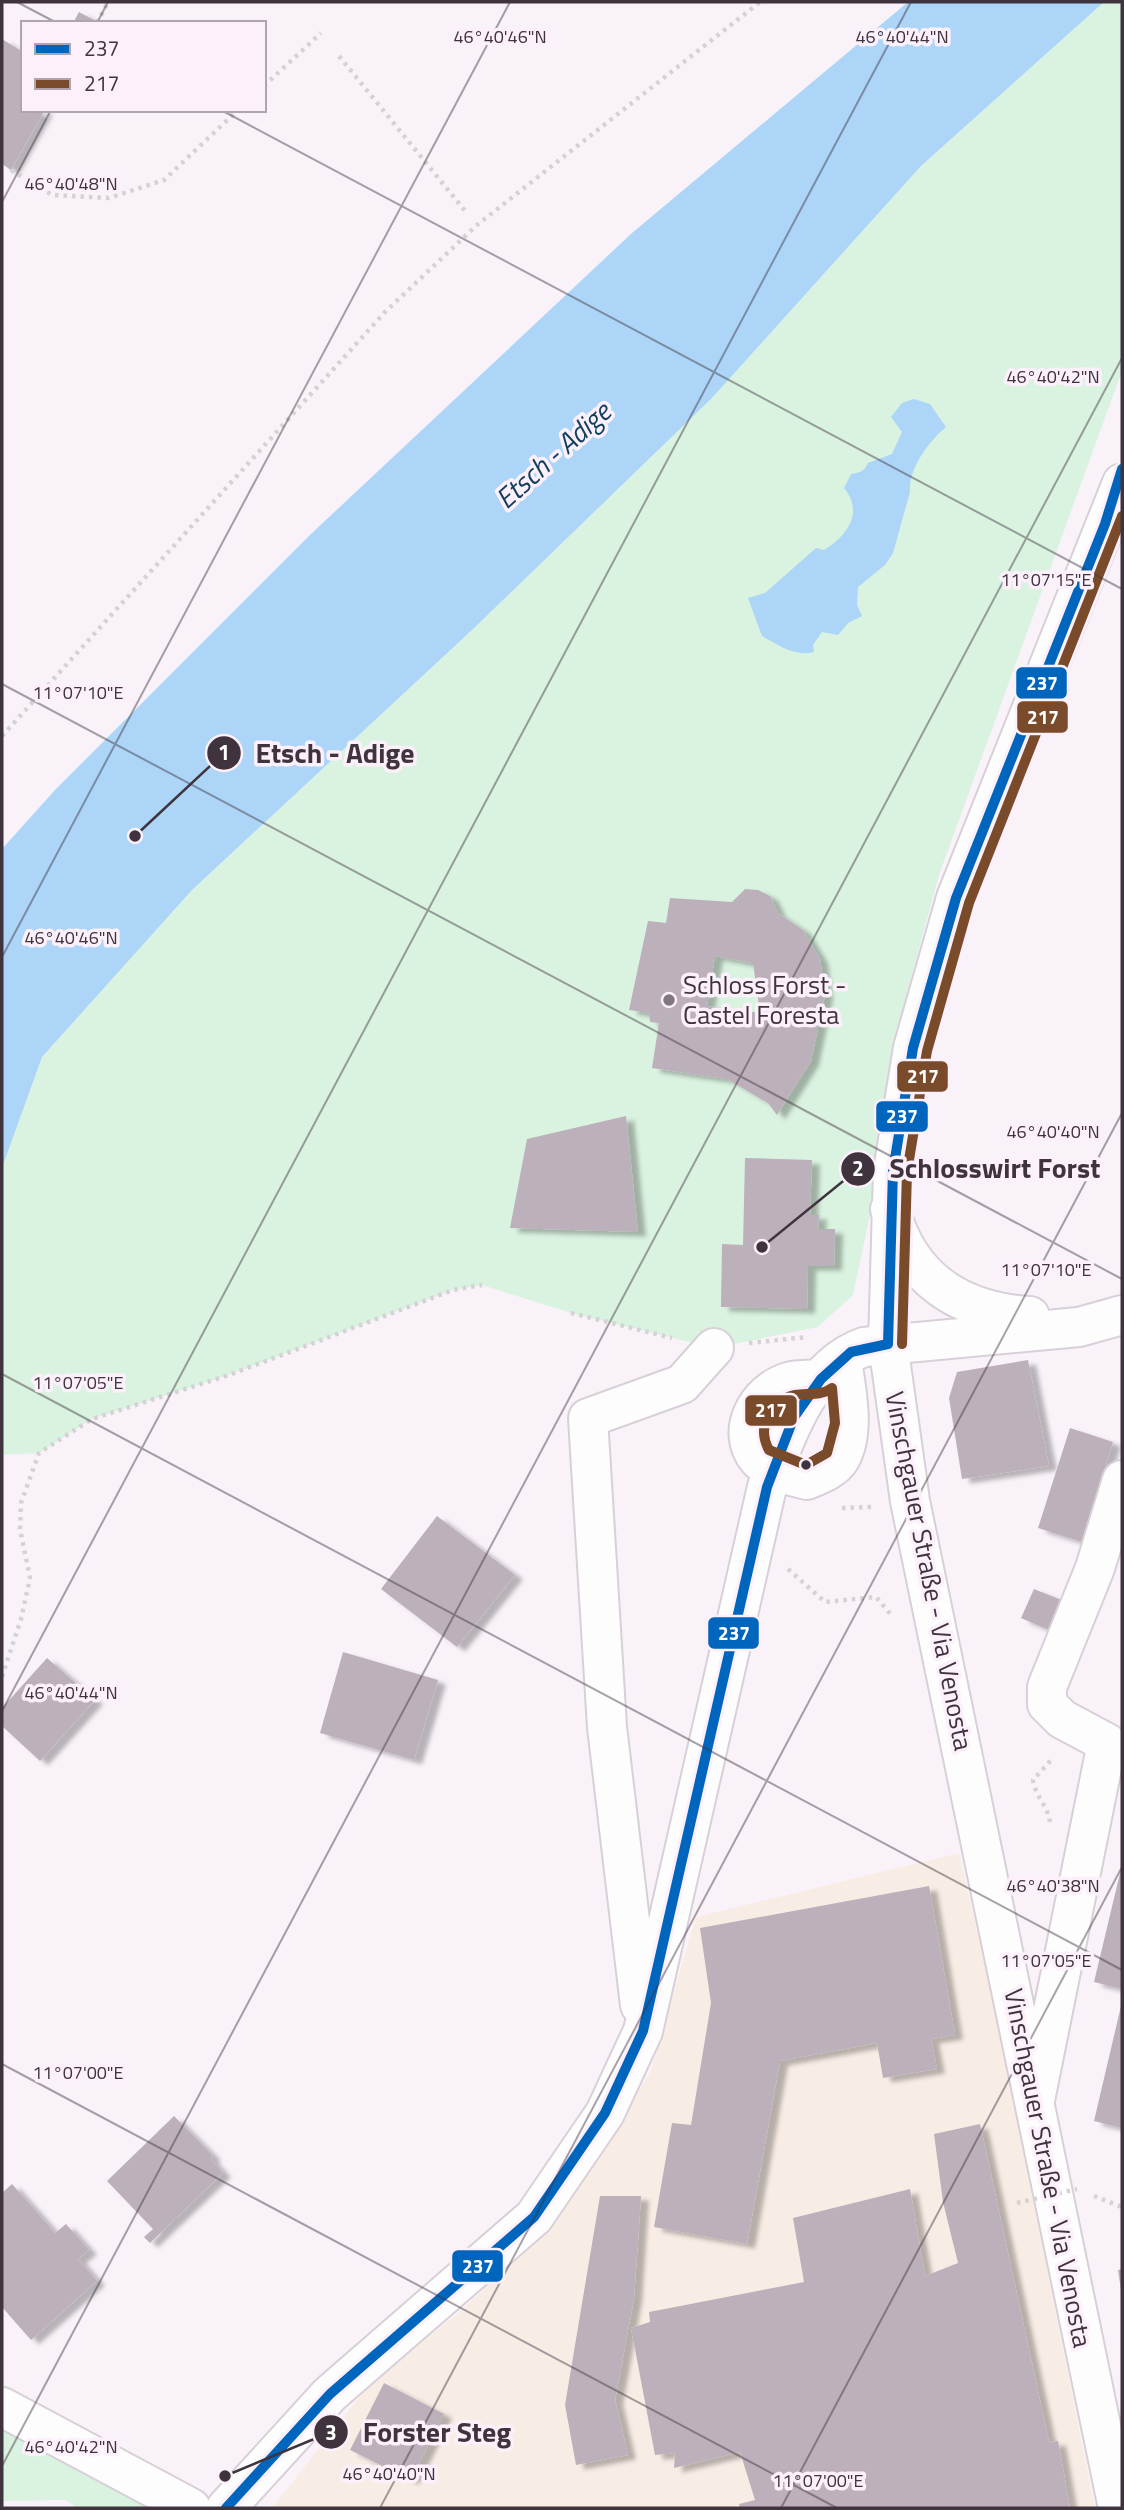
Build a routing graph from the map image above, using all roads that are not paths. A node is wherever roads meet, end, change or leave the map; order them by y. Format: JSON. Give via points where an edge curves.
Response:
{"nodes":[{"id":1,"x":1121,"y":481,"type":"edge"},
{"id":2,"x":890,"y":1209,"type":"junction"},
{"id":3,"x":1122,"y":1315,"type":"edge"},
{"id":4,"x":1079,"y":1327,"type":"junction"},
{"id":5,"x":888,"y":1344,"type":"junction"},
{"id":6,"x":714,"y":1348,"type":"dead end"},
{"id":7,"x":831,"y":1370,"type":"junction"},
{"id":8,"x":774,"y":1469,"type":"junction"},
{"id":9,"x":1122,"y":1480,"type":"edge"},
{"id":10,"x":643,"y":2031,"type":"junction"},
{"id":11,"x":1035,"y":2100,"type":"junction"},
{"id":12,"x":2,"y":2407,"type":"edge"},
{"id":13,"x":191,"y":2508,"type":"edge"},
{"id":14,"x":226,"y":2508,"type":"edge"},
{"id":15,"x":1118,"y":2508,"type":"edge"}],
"edges":[{"from":1,"to":2,"type":"main road","name":"Vinschgauer Straße - Via Venosta","via":[[956,898],[912,1048]]},
{"from":2,"to":4,"type":"main road","via":[[897,1236],[909,1254],[951,1297],[982,1309],[1059,1318]]},
{"from":2,"to":5,"type":"main road","name":"Vinschgauer Straße - Via Venosta"},
{"from":3,"to":4,"type":"main road"},
{"from":4,"to":5,"type":"main road"},
{"from":5,"to":7,"type":"main road","via":[[851,1352]]},
{"from":5,"to":11,"type":"main road","name":"Vinschgauer Straße - Via Venosta","via":[[910,1502]]},
{"from":6,"to":10,"type":"main road","via":[[682,1384],[588,1418],[607,1727]]},
{"from":7,"to":8,"type":"main road","via":[[794,1417]]},
{"from":7,"to":8,"type":"main road","via":[[847,1393],[847,1437],[839,1460],[807,1480]]},
{"from":8,"to":10,"type":"main road","via":[[747,1569]]},
{"from":9,"to":11,"type":"main road","via":[[1095,1568],[1047,1687],[1047,1704],[1062,1719],[1107,1743]]},
{"from":10,"to":14,"type":"main road","via":[[605,2113],[534,2217],[330,2394]]},
{"from":11,"to":15,"type":"main road","name":"Vinschgauer Straße - Via Venosta"},
{"from":12,"to":13,"type":"main road"}]}
